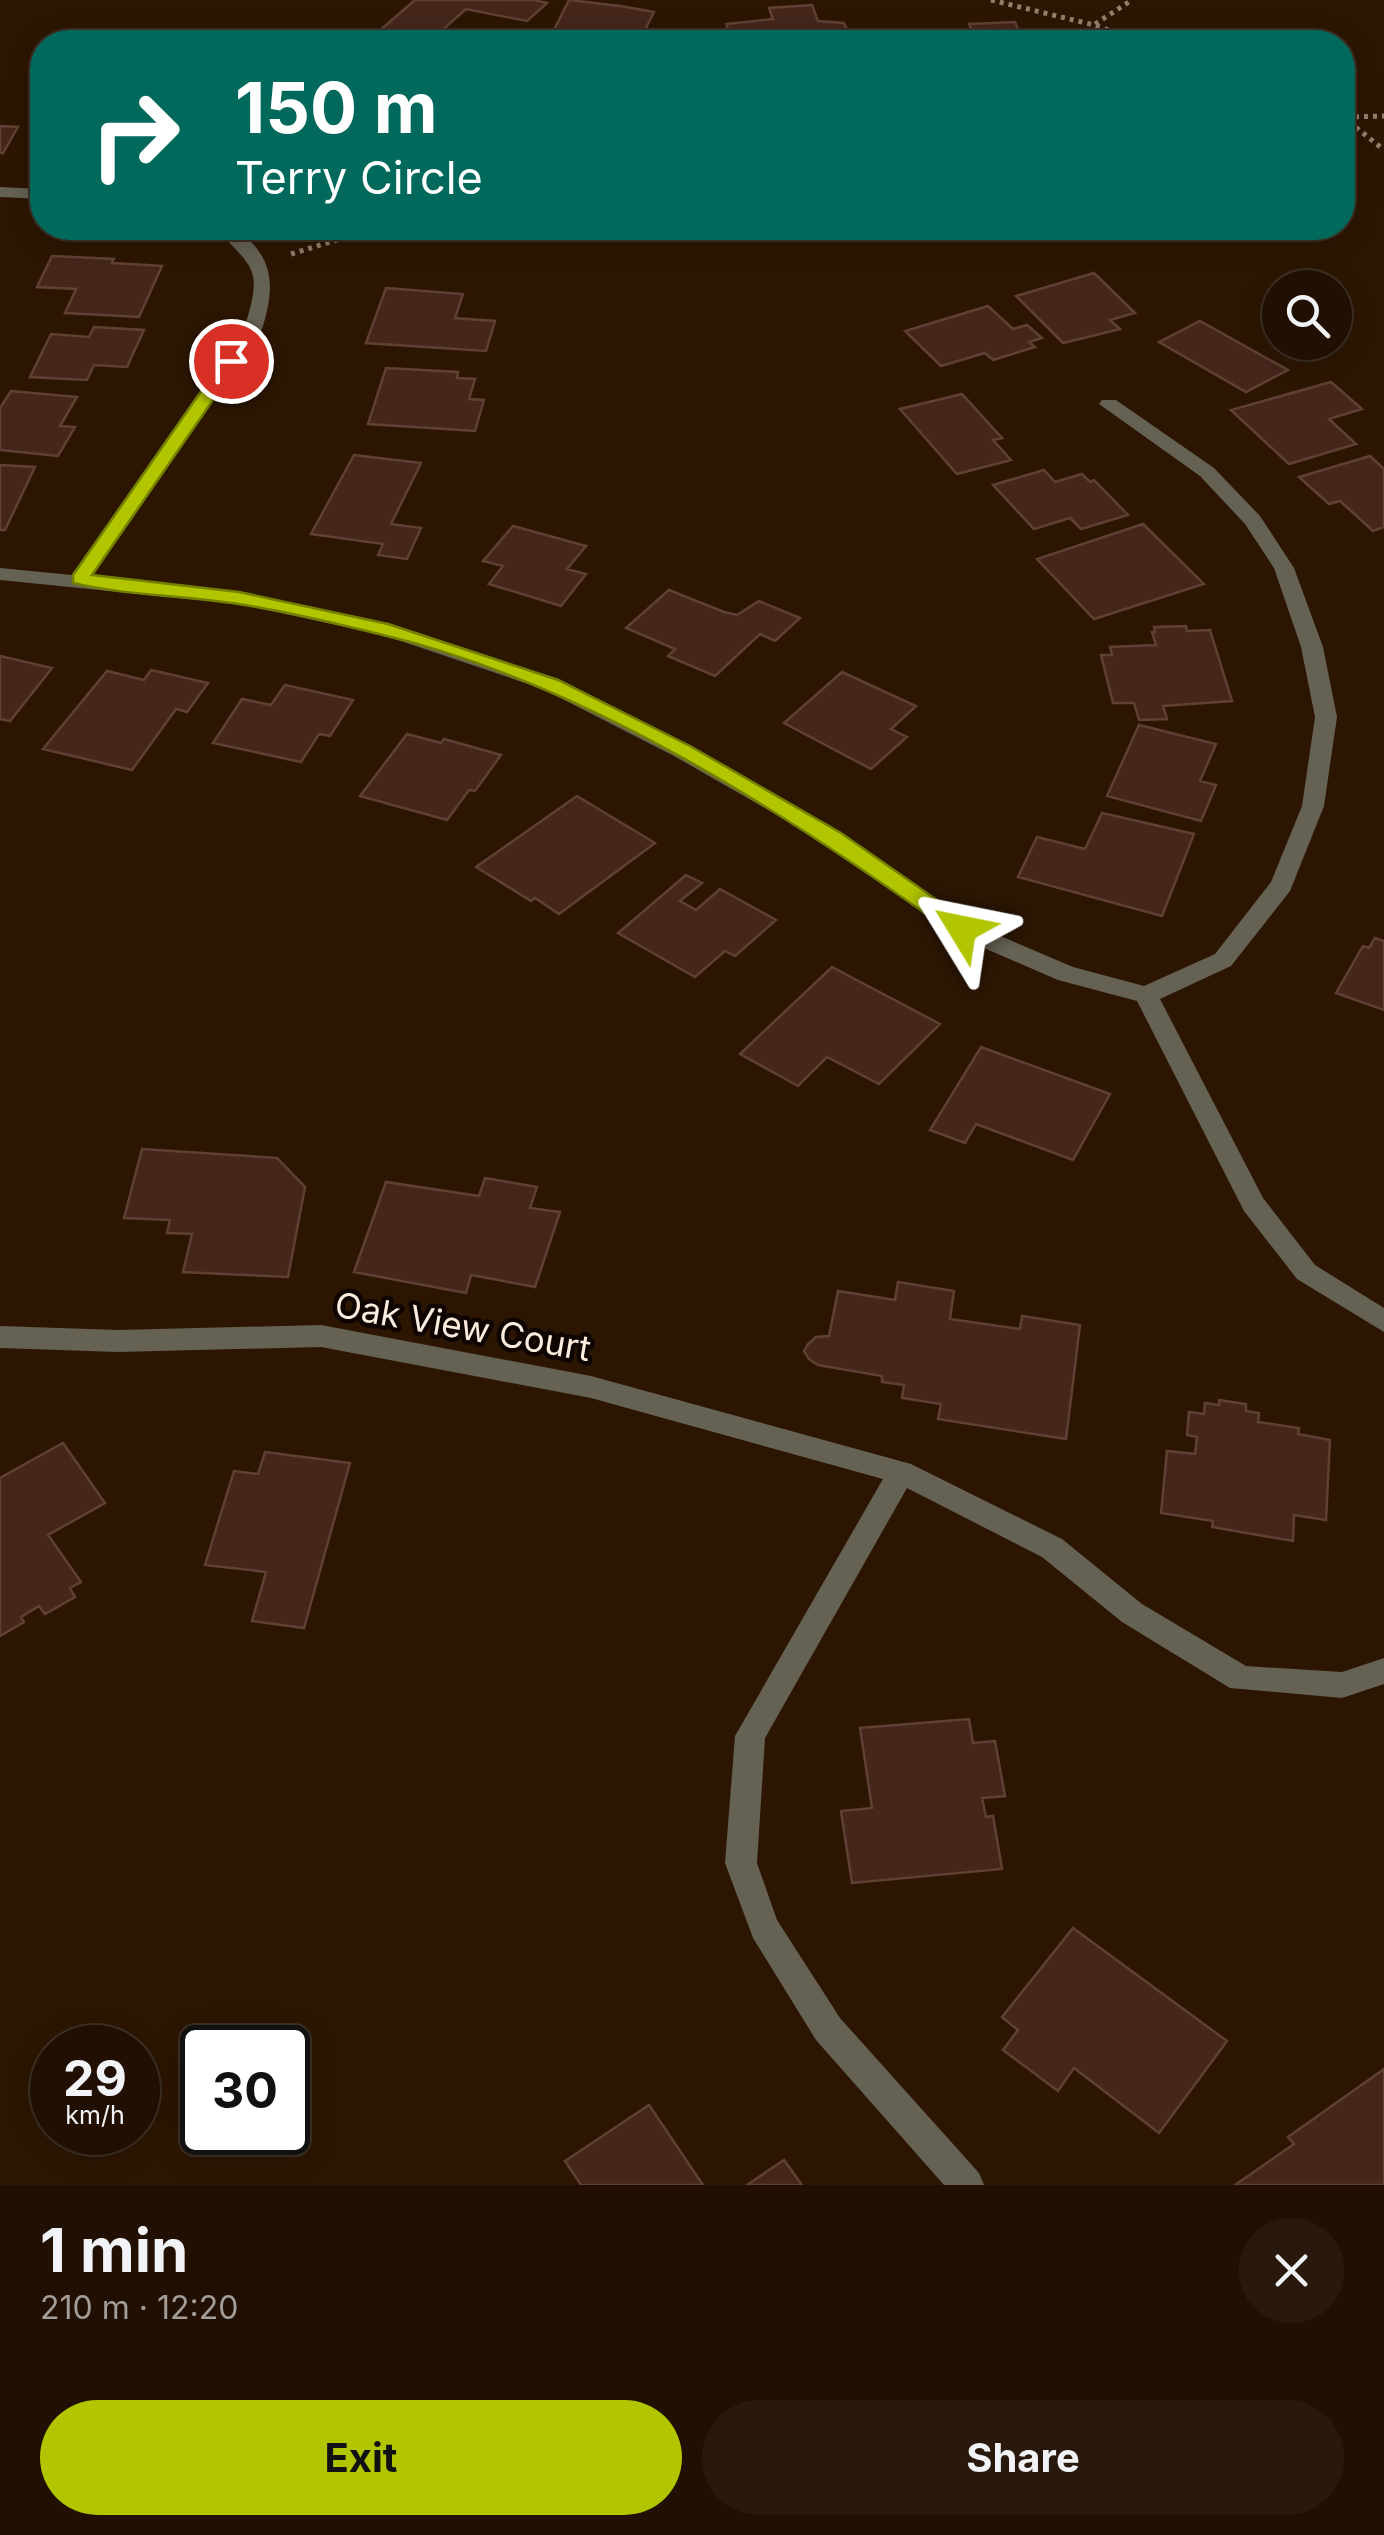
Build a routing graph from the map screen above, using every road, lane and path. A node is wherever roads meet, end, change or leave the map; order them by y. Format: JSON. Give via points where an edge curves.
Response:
{"nodes":[{"id":1,"x":991,"y":0,"type":"edge"},
{"id":2,"x":1132,"y":0,"type":"edge"},
{"id":3,"x":1094,"y":24,"type":"junction"},
{"id":4,"x":1108,"y":30,"type":"edge"},
{"id":5,"x":1355,"y":116,"type":"edge"},
{"id":6,"x":1384,"y":116,"type":"edge"},
{"id":7,"x":1355,"y":126,"type":"edge"},
{"id":8,"x":1384,"y":150,"type":"edge"},
{"id":9,"x":0,"y":192,"type":"edge"},
{"id":10,"x":30,"y":193,"type":"edge"},
{"id":11,"x":242,"y":240,"type":"edge"},
{"id":12,"x":337,"y":240,"type":"edge"},
{"id":13,"x":261,"y":263,"type":"junction"},
{"id":14,"x":1108,"y":404,"type":"dead end"},
{"id":15,"x":0,"y":574,"type":"edge"},
{"id":16,"x":80,"y":579,"type":"junction"},
{"id":17,"x":1146,"y":995,"type":"junction"},
{"id":18,"x":1384,"y":1321,"type":"edge"},
{"id":19,"x":0,"y":1338,"type":"edge"},
{"id":20,"x":902,"y":1472,"type":"junction"},
{"id":21,"x":1384,"y":1671,"type":"edge"},
{"id":22,"x":967,"y":2185,"type":"edge"}],
"edges":[{"from":1,"to":3,"type":"path"},
{"from":2,"to":3,"type":"path"},
{"from":3,"to":4,"type":"path"},
{"from":5,"to":6,"type":"path"},
{"from":7,"to":8,"type":"path"},
{"from":9,"to":10,"type":"street"},
{"from":11,"to":13,"type":"street"},
{"from":12,"to":13,"type":"path"},
{"from":13,"to":16,"type":"street","via":[[265,292],[253,330]]},
{"from":14,"to":17,"type":"street","via":[[1207,472],[1253,520],[1284,568],[1312,648],[1326,717],[1313,806],[1282,885],[1223,960]]},
{"from":15,"to":16,"type":"street"},
{"from":16,"to":17,"type":"street","via":[[239,598],[388,630],[552,684],[834,838],[962,929],[1066,974]]},
{"from":17,"to":18,"type":"street","via":[[1253,1204],[1306,1272]]},
{"from":19,"to":20,"type":"street","name":"Oak View Court","via":[[321,1336],[591,1386]]},
{"from":20,"to":21,"type":"street","name":"Oak View Court","via":[[1052,1548],[1132,1613],[1242,1679],[1342,1685]]},
{"from":20,"to":22,"type":"street","via":[[750,1736],[741,1863],[764,1927],[828,2028]]}]}
